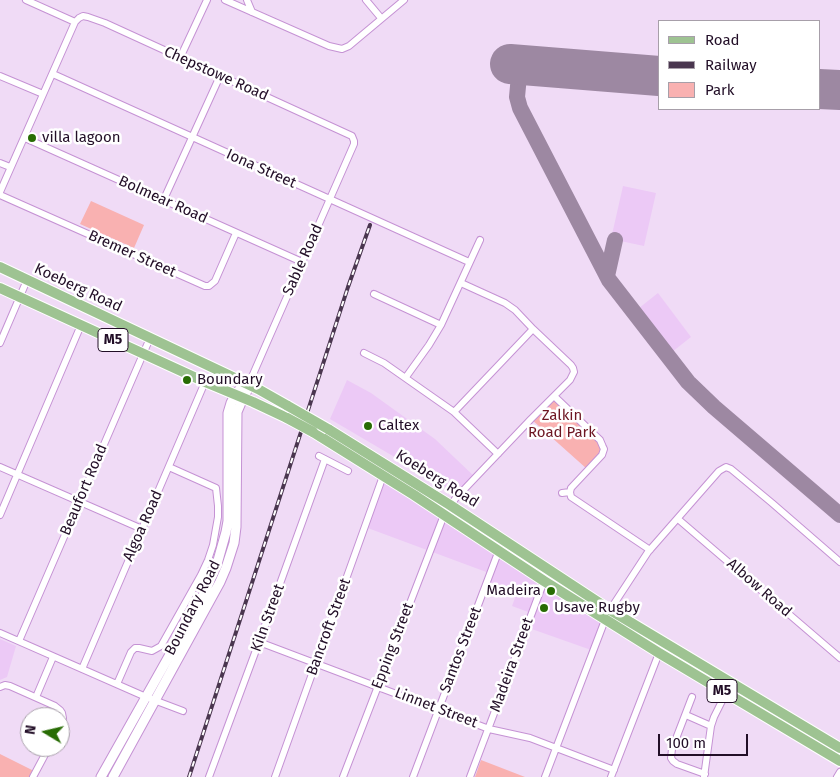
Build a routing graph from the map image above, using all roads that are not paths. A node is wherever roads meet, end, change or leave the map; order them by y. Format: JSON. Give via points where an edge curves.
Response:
{"nodes":[{"id":1,"x":26,"y":0,"type":"edge"},
{"id":2,"x":207,"y":0,"type":"edge"},
{"id":3,"x":225,"y":0,"type":"edge"},
{"id":4,"x":248,"y":0,"type":"edge"},
{"id":5,"x":366,"y":0,"type":"edge"},
{"id":6,"x":404,"y":0,"type":"edge"},
{"id":7,"x":252,"y":12,"type":"junction"},
{"id":8,"x":381,"y":18,"type":"junction"},
{"id":9,"x":75,"y":22,"type":"junction"},
{"id":10,"x":180,"y":58,"type":"junction"},
{"id":11,"x":52,"y":74,"type":"junction"},
{"id":12,"x":0,"y":76,"type":"edge"},
{"id":13,"x":220,"y":76,"type":"junction"},
{"id":14,"x":43,"y":94,"type":"junction"},
{"id":15,"x":192,"y":137,"type":"junction"},
{"id":16,"x":25,"y":138,"type":"junction"},
{"id":17,"x":354,"y":141,"type":"joint"},
{"id":18,"x":0,"y":163,"type":"edge"},
{"id":19,"x":10,"y":167,"type":"junction"},
{"id":20,"x":0,"y":193,"type":"edge"},
{"id":21,"x":164,"y":199,"type":"junction"},
{"id":22,"x":330,"y":200,"type":"junction"},
{"id":23,"x":236,"y":233,"type":"junction"},
{"id":24,"x":480,"y":240,"type":"dead end"},
{"id":25,"x":302,"y":262,"type":"junction"},
{"id":26,"x":469,"y":262,"type":"junction"},
{"id":27,"x":0,"y":267,"type":"edge"},
{"id":28,"x":27,"y":280,"type":"junction"},
{"id":29,"x":460,"y":283,"type":"junction"},
{"id":30,"x":0,"y":288,"type":"edge"},
{"id":31,"x":374,"y":294,"type":"dead end"},
{"id":32,"x":20,"y":297,"type":"junction"},
{"id":33,"x":82,"y":325,"type":"junction"},
{"id":34,"x":441,"y":325,"type":"junction"},
{"id":35,"x":533,"y":329,"type":"junction"},
{"id":36,"x":150,"y":338,"type":"junction"},
{"id":37,"x":0,"y":343,"type":"edge"},
{"id":38,"x":364,"y":353,"type":"dead end"},
{"id":39,"x":142,"y":354,"type":"junction"},
{"id":40,"x":406,"y":377,"type":"junction"},
{"id":41,"x":205,"y":382,"type":"junction"},
{"id":42,"x":249,"y":383,"type":"junction"},
{"id":43,"x":239,"y":396,"type":"junction"},
{"id":44,"x":554,"y":396,"type":"junction"},
{"id":45,"x":454,"y":412,"type":"junction"},
{"id":46,"x":498,"y":454,"type":"junction"},
{"id":47,"x":0,"y":467,"type":"edge"},
{"id":48,"x":169,"y":467,"type":"junction"},
{"id":49,"x":348,"y":471,"type":"dead end"},
{"id":50,"x":18,"y":474,"type":"junction"},
{"id":51,"x":383,"y":476,"type":"junction"},
{"id":52,"x":570,"y":492,"type":"junction"},
{"id":53,"x":562,"y":493,"type":"dead end"},
{"id":54,"x":79,"y":502,"type":"junction"},
{"id":55,"x":450,"y":505,"type":"junction"},
{"id":56,"x":0,"y":515,"type":"edge"},
{"id":57,"x":444,"y":515,"type":"junction"},
{"id":58,"x":678,"y":519,"type":"junction"},
{"id":59,"x":142,"y":528,"type":"junction"},
{"id":60,"x":499,"y":550,"type":"junction"},
{"id":61,"x":650,"y":550,"type":"junction"},
{"id":62,"x":840,"y":562,"type":"edge"},
{"id":63,"x":544,"y":581,"type":"junction"},
{"id":64,"x":610,"y":610,"type":"junction"},
{"id":65,"x":605,"y":620,"type":"junction"},
{"id":66,"x":0,"y":633,"type":"edge"},
{"id":67,"x":19,"y":641,"type":"junction"},
{"id":68,"x":259,"y":642,"type":"junction"},
{"id":69,"x":658,"y":653,"type":"junction"},
{"id":70,"x":53,"y":657,"type":"junction"},
{"id":71,"x":840,"y":658,"type":"edge"},
{"id":72,"x":316,"y":663,"type":"junction"},
{"id":73,"x":82,"y":669,"type":"junction"},
{"id":74,"x":117,"y":684,"type":"junction"},
{"id":75,"x":377,"y":686,"type":"junction"},
{"id":76,"x":0,"y":687,"type":"edge"},
{"id":77,"x":726,"y":693,"type":"junction"},
{"id":78,"x":36,"y":697,"type":"junction"},
{"id":79,"x":150,"y":698,"type":"junction"},
{"id":80,"x":692,"y":698,"type":"dead end"},
{"id":81,"x":56,"y":707,"type":"edge"},
{"id":82,"x":438,"y":709,"type":"junction"},
{"id":83,"x":183,"y":711,"type":"dead end"},
{"id":84,"x":686,"y":715,"type":"junction"},
{"id":85,"x":712,"y":726,"type":"junction"},
{"id":86,"x":489,"y":729,"type":"junction"},
{"id":87,"x":556,"y":748,"type":"junction"},
{"id":88,"x":840,"y":748,"type":"edge"},
{"id":89,"x":44,"y":757,"type":"edge"},
{"id":90,"x":840,"y":761,"type":"edge"},
{"id":91,"x":614,"y":770,"type":"junction"},
{"id":92,"x":840,"y":772,"type":"edge"},
{"id":93,"x":704,"y":776,"type":"edge"},
{"id":94,"x":33,"y":777,"type":"edge"},
{"id":95,"x":101,"y":777,"type":"edge"},
{"id":96,"x":112,"y":777,"type":"edge"},
{"id":97,"x":209,"y":777,"type":"edge"},
{"id":98,"x":275,"y":777,"type":"edge"},
{"id":99,"x":343,"y":777,"type":"edge"},
{"id":100,"x":412,"y":777,"type":"edge"},
{"id":101,"x":470,"y":777,"type":"edge"},
{"id":102,"x":545,"y":777,"type":"edge"},
{"id":103,"x":611,"y":777,"type":"edge"},
{"id":104,"x":837,"y":777,"type":"edge"}],
"edges":[{"from":1,"to":9,"type":"street"},
{"from":2,"to":10,"type":"street"},
{"from":3,"to":7,"type":"street"},
{"from":4,"to":7,"type":"street"},
{"from":5,"to":8,"type":"street"},
{"from":6,"to":8,"type":"street"},
{"from":7,"to":8,"type":"street","via":[[342,49]]},
{"from":9,"to":10,"type":"street","name":"Chepstowe Road","via":[[83,16],[88,17]]},
{"from":9,"to":11,"type":"street"},
{"from":10,"to":13,"type":"street","name":"Chepstowe Road"},
{"from":11,"to":14,"type":"street"},
{"from":11,"to":15,"type":"street","name":"Iona Street"},
{"from":12,"to":14,"type":"street"},
{"from":13,"to":15,"type":"street"},
{"from":13,"to":17,"type":"street","name":"Chepstowe Road","via":[[348,134]]},
{"from":14,"to":16,"type":"street"},
{"from":15,"to":21,"type":"street"},
{"from":15,"to":22,"type":"street","name":"Iona Street"},
{"from":16,"to":19,"type":"street"},
{"from":16,"to":21,"type":"street","name":"Bolmear Road"},
{"from":17,"to":22,"type":"street","name":"Sable Road"},
{"from":18,"to":19,"type":"street"},
{"from":19,"to":20,"type":"street"},
{"from":20,"to":23,"type":"street","name":"Bremer Street","via":[[204,286],[215,281]]},
{"from":21,"to":23,"type":"street","name":"Bolmear Road"},
{"from":22,"to":25,"type":"street","name":"Sable Road"},
{"from":22,"to":26,"type":"street","name":"Iona Street"},
{"from":23,"to":25,"type":"street","name":"Bolmear Road"},
{"from":24,"to":26,"type":"street"},
{"from":25,"to":42,"type":"street","name":"Sable Road"},
{"from":26,"to":29,"type":"street"},
{"from":27,"to":28,"type":"main road","name":"Koeberg Road","number":"M5"},
{"from":28,"to":32,"type":"street"},
{"from":28,"to":36,"type":"main road","name":"Koeberg Road","number":"M5"},
{"from":29,"to":34,"type":"street"},
{"from":29,"to":35,"type":"street","via":[[505,303]]},
{"from":30,"to":32,"type":"main road","name":"Koeberg Road","number":"M5"},
{"from":31,"to":34,"type":"street"},
{"from":32,"to":33,"type":"main road","name":"Koeberg Road","number":"M5"},
{"from":32,"to":37,"type":"street"},
{"from":33,"to":39,"type":"main road","name":"Koeberg Road","number":"M5"},
{"from":33,"to":50,"type":"street"},
{"from":34,"to":40,"type":"street"},
{"from":35,"to":44,"type":"street","name":"Epping Street","via":[[573,368],[570,380]]},
{"from":35,"to":45,"type":"street"},
{"from":36,"to":39,"type":"street","name":"Beaufort Road"},
{"from":36,"to":42,"type":"main road","name":"Koeberg Road","number":"M5"},
{"from":38,"to":40,"type":"street"},
{"from":39,"to":41,"type":"main road","name":"Koeberg Road","number":"M5"},
{"from":39,"to":54,"type":"street","name":"Beaufort Road"},
{"from":40,"to":45,"type":"street"},
{"from":41,"to":43,"type":"main road","name":"Koeberg Road","number":"M5"},
{"from":41,"to":48,"type":"street","name":"Algoa Road"},
{"from":42,"to":43,"type":"main road"},
{"from":42,"to":55,"type":"main road","name":"Koeberg Road","number":"M5","bridge":true},
{"from":43,"to":51,"type":"main road","name":"Koeberg Road","number":"M5","bridge":true,"via":[[287,418]]},
{"from":43,"to":79,"type":"main road","name":"Boundary Road","via":[[237,512],[230,556],[220,582]]},
{"from":44,"to":46,"type":"street","name":"Epping Street"},
{"from":44,"to":52,"type":"street","via":[[604,447],[602,455]]},
{"from":45,"to":46,"type":"street"},
{"from":46,"to":55,"type":"street","name":"Epping Street"},
{"from":47,"to":50,"type":"street"},
{"from":48,"to":59,"type":"street","name":"Algoa Road"},
{"from":48,"to":74,"type":"street","via":[[216,488],[218,517],[213,545],[201,575],[161,646],[152,651],[135,648]]},
{"from":49,"to":68,"type":"street","name":"Kiln Street","via":[[322,457]]},
{"from":50,"to":54,"type":"street"},
{"from":50,"to":56,"type":"street"},
{"from":51,"to":57,"type":"main road","name":"Koeberg Road","number":"M5"},
{"from":51,"to":72,"type":"street","name":"Bancroft Street"},
{"from":52,"to":53,"type":"street"},
{"from":52,"to":61,"type":"street","via":[[572,499]]},
{"from":54,"to":59,"type":"street"},
{"from":54,"to":67,"type":"street","name":"Beaufort Road"},
{"from":55,"to":57,"type":"street","name":"Epping Street"},
{"from":55,"to":64,"type":"main road","name":"Koeberg Road","number":"M5"},
{"from":57,"to":60,"type":"main road","name":"Koeberg Road","number":"M5"},
{"from":57,"to":75,"type":"street","name":"Epping Street"},
{"from":58,"to":61,"type":"street"},
{"from":58,"to":62,"type":"street","via":[[726,467],[766,497]]},
{"from":58,"to":71,"type":"street","name":"Albow Road"},
{"from":59,"to":73,"type":"street","name":"Algoa Road"},
{"from":60,"to":63,"type":"main road","name":"Koeberg Road","number":"M5"},
{"from":60,"to":82,"type":"street","name":"Santos Street"},
{"from":61,"to":64,"type":"street"},
{"from":63,"to":65,"type":"main road","name":"Koeberg Road","number":"M5"},
{"from":63,"to":86,"type":"street","name":"Madeira Street"},
{"from":64,"to":65,"type":"street"},
{"from":64,"to":88,"type":"main road","name":"Koeberg Road","number":"M5"},
{"from":65,"to":69,"type":"main road","name":"Koeberg Road","number":"M5"},
{"from":65,"to":87,"type":"street"},
{"from":66,"to":67,"type":"street"},
{"from":67,"to":70,"type":"street"},
{"from":68,"to":72,"type":"street","name":"Linnet Street"},
{"from":68,"to":97,"type":"street","name":"Kiln Street"},
{"from":69,"to":77,"type":"main road","name":"Koeberg Road","number":"M5"},
{"from":69,"to":91,"type":"street"},
{"from":70,"to":73,"type":"street"},
{"from":70,"to":78,"type":"street"},
{"from":72,"to":75,"type":"street","name":"Linnet Street"},
{"from":72,"to":98,"type":"street","name":"Bancroft Street"},
{"from":73,"to":74,"type":"street"},
{"from":74,"to":79,"type":"street"},
{"from":75,"to":82,"type":"street","name":"Linnet Street"},
{"from":75,"to":99,"type":"street","name":"Epping Street"},
{"from":76,"to":78,"type":"street","via":[[10,686]]},
{"from":77,"to":85,"type":"street"},
{"from":77,"to":90,"type":"main road","name":"Koeberg Road","number":"M5"},
{"from":78,"to":81,"type":"street"},
{"from":79,"to":83,"type":"street"},
{"from":79,"to":95,"type":"main road","name":"Boundary Road"},
{"from":79,"to":96,"type":"main road","name":"Boundary Road"},
{"from":80,"to":84,"type":"street"},
{"from":82,"to":86,"type":"street","name":"Linnet Street"},
{"from":82,"to":100,"type":"street","name":"Santos Street"},
{"from":84,"to":85,"type":"street"},
{"from":84,"to":93,"type":"street","via":[[671,758]]},
{"from":85,"to":93,"type":"street"},
{"from":86,"to":87,"type":"street","name":"Linnet Street","via":[[530,738]]},
{"from":86,"to":101,"type":"street","name":"Madeira Street"},
{"from":87,"to":91,"type":"street","name":"Linnet Street"},
{"from":87,"to":102,"type":"street"},
{"from":89,"to":94,"type":"street"},
{"from":91,"to":103,"type":"street"},
{"from":92,"to":104,"type":"street"}]}
